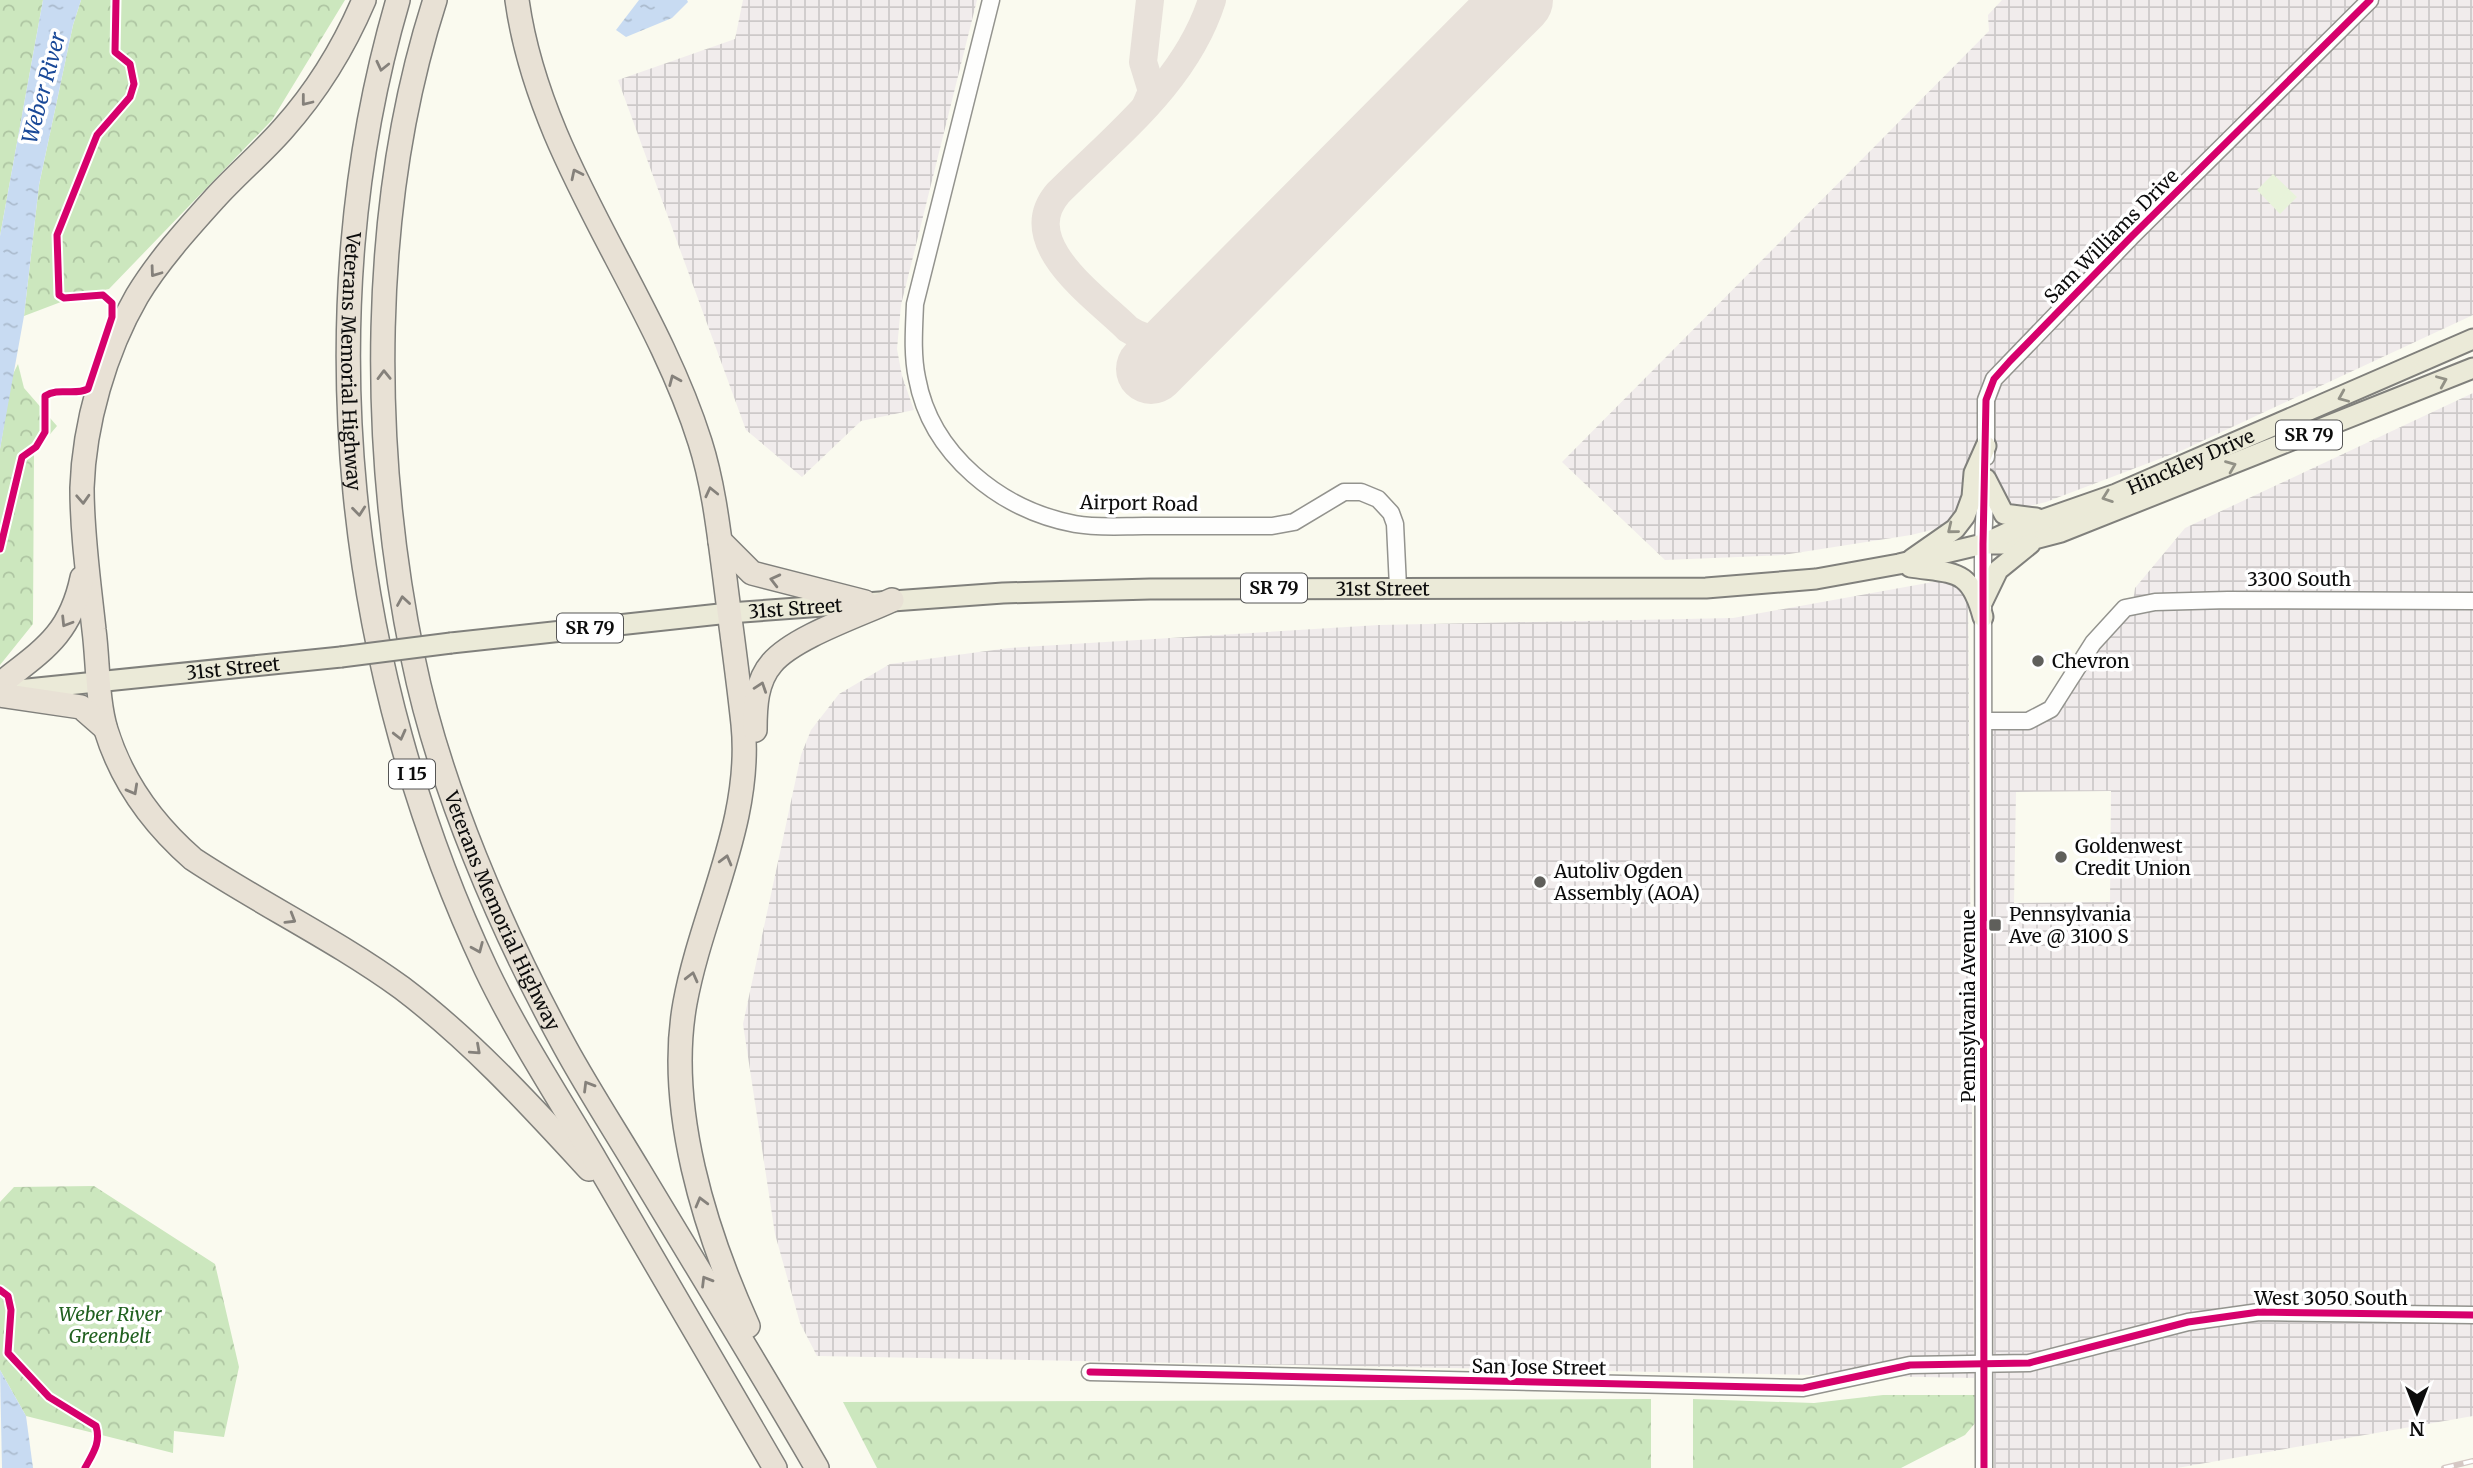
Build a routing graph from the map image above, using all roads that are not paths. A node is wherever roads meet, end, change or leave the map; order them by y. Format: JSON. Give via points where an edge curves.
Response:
{"nodes":[{"id":1,"x":363,"y":0,"type":"edge"},
{"id":2,"x":398,"y":0,"type":"edge"},
{"id":3,"x":435,"y":0,"type":"edge"},
{"id":4,"x":517,"y":0,"type":"edge"},
{"id":5,"x":991,"y":0,"type":"edge"},
{"id":6,"x":2371,"y":0,"type":"edge"},
{"id":7,"x":2473,"y":340,"type":"edge"},
{"id":8,"x":2473,"y":368,"type":"edge"},
{"id":9,"x":1986,"y":446,"type":"junction"},
{"id":10,"x":1986,"y":479,"type":"junction"},
{"id":11,"x":2044,"y":518,"type":"junction"},
{"id":12,"x":2037,"y":540,"type":"junction"},
{"id":13,"x":720,"y":541,"type":"junction"},
{"id":14,"x":1983,"y":544,"type":"junction"},
{"id":15,"x":86,"y":558,"type":"junction"},
{"id":16,"x":1904,"y":563,"type":"junction"},
{"id":17,"x":1398,"y":587,"type":"junction"},
{"id":18,"x":1595,"y":587,"type":"joint"},
{"id":19,"x":892,"y":600,"type":"junction"},
{"id":20,"x":2473,"y":601,"type":"edge"},
{"id":21,"x":865,"y":602,"type":"junction"},
{"id":22,"x":1983,"y":609,"type":"junction"},
{"id":23,"x":729,"y":613,"type":"junction"},
{"id":24,"x":101,"y":681,"type":"junction"},
{"id":25,"x":0,"y":684,"type":"edge"},
{"id":26,"x":0,"y":693,"type":"edge"},
{"id":27,"x":1984,"y":721,"type":"junction"},
{"id":28,"x":105,"y":728,"type":"junction"},
{"id":29,"x":735,"y":825,"type":"junction"},
{"id":30,"x":621,"y":1203,"type":"junction"},
{"id":31,"x":2473,"y":1315,"type":"edge"},
{"id":32,"x":1984,"y":1365,"type":"junction"},
{"id":33,"x":1090,"y":1372,"type":"dead end"},
{"id":34,"x":791,"y":1423,"type":"junction"},
{"id":35,"x":775,"y":1468,"type":"edge"},
{"id":36,"x":817,"y":1468,"type":"edge"},
{"id":37,"x":1984,"y":1468,"type":"edge"}],
"edges":[{"from":1,"to":15,"type":"highway","one_way":true,"via":[[326,74],[307,100],[217,196],[137,297],[98,394],[87,441],[82,488]]},
{"from":2,"to":30,"type":"highway","name":"Veterans Memorial Highway","number":"I 15","one_way":true,"via":[[373,103],[351,288],[349,385],[372,610],[405,754],[445,872],[487,972]]},
{"from":34,"to":3,"type":"highway","name":"Veterans Memorial Highway","number":"I 15","one_way":true,"via":[[565,1047],[501,916],[463,821],[413,659],[390,502],[384,297],[406,123]]},
{"from":13,"to":4,"type":"highway","one_way":true,"via":[[700,443],[642,308],[550,121],[522,38]]},
{"from":5,"to":17,"type":"street","name":"Airport Road","via":[[915,304],[917,380],[930,418],[950,450],[976,479],[1015,505],[1078,525],[1272,526],[1294,522],[1344,492],[1362,492],[1378,499],[1391,513]]},
{"from":6,"to":9,"type":"street","name":"Sam Williams Drive","via":[[1994,379],[1986,400]]},
{"from":7,"to":11,"type":"main road","name":"Hinckley Drive","number":"SR 79","one_way":true,"via":[[2116,494]]},
{"from":12,"to":8,"type":"main road","name":"Hinckley Drive","number":"SR 79","one_way":true},
{"from":9,"to":10,"type":"street","name":"Sam Williams Drive"},
{"from":9,"to":16,"type":"main road","one_way":true,"via":[[1974,473],[1965,516],[1955,529]]},
{"from":10,"to":11,"type":"main road","via":[[2004,514]]},
{"from":10,"to":14,"type":"street","name":"Sam Williams Drive"},
{"from":11,"to":14,"type":"main road","name":"Hinckley Drive","number":"SR 79"},
{"from":12,"to":14,"type":"main road","name":"Hinckley Drive","number":"SR 79"},
{"from":12,"to":22,"type":"main road","via":[[1998,570]]},
{"from":21,"to":13,"type":"highway","one_way":true,"via":[[752,573]]},
{"from":13,"to":23,"type":"highway"},
{"from":14,"to":16,"type":"main road","name":"Hinckley Drive","number":"SR 79"},
{"from":14,"to":22,"type":"street","name":"Pennsylvania Avenue"},
{"from":15,"to":24,"type":"highway"},
{"from":15,"to":25,"type":"highway","one_way":true,"via":[[76,606],[53,643]]},
{"from":16,"to":18,"type":"main road","name":"Hinckley Drive","number":"SR 79","via":[[1760,585]]},
{"from":16,"to":22,"type":"main road","via":[[1968,579]]},
{"from":17,"to":18,"type":"main road","name":"31st Street","number":"SR 79"},
{"from":17,"to":19,"type":"main road","name":"31st Street","number":"SR 79","via":[[1150,589]]},
{"from":19,"to":21,"type":"main road","name":"31st Street","number":"SR 79"},
{"from":29,"to":19,"type":"highway","one_way":true,"via":[[748,798],[757,696],[771,664],[806,639]]},
{"from":20,"to":27,"type":"street","name":"3300 South","via":[[2228,600],[2155,602],[2125,608],[2093,643],[2051,709],[2028,721]]},
{"from":21,"to":23,"type":"main road","name":"31st Street","number":"SR 79"},
{"from":22,"to":27,"type":"street","name":"Pennsylvania Avenue"},
{"from":23,"to":24,"type":"main road","name":"31st Street","number":"SR 79","bridge":true},
{"from":23,"to":29,"type":"highway","via":[[744,729],[743,778]]},
{"from":24,"to":26,"type":"main road","name":"31st Street","number":"SR 79"},
{"from":24,"to":28,"type":"highway"},
{"from":26,"to":28,"type":"highway","via":[[81,707]]},
{"from":27,"to":32,"type":"street","name":"Pennsylvania Avenue"},
{"from":28,"to":30,"type":"highway","one_way":true,"via":[[121,768],[163,833],[193,859],[399,986],[447,1023]]},
{"from":34,"to":29,"type":"highway","one_way":true,"via":[[719,1263],[696,1184],[684,1097],[685,1004]]},
{"from":30,"to":35,"type":"highway","name":"Veterans Memorial Highway","number":"I 15"},
{"from":31,"to":32,"type":"street","name":"West 3050 South","via":[[2224,1315],[2029,1363]]},
{"from":32,"to":33,"type":"street","name":"San Jose Street","via":[[1910,1365],[1802,1388]]},
{"from":32,"to":37,"type":"street","name":"Pennsylvania Avenue"},
{"from":34,"to":36,"type":"highway","name":"Veterans Memorial Highway","number":"I 15"}]}
